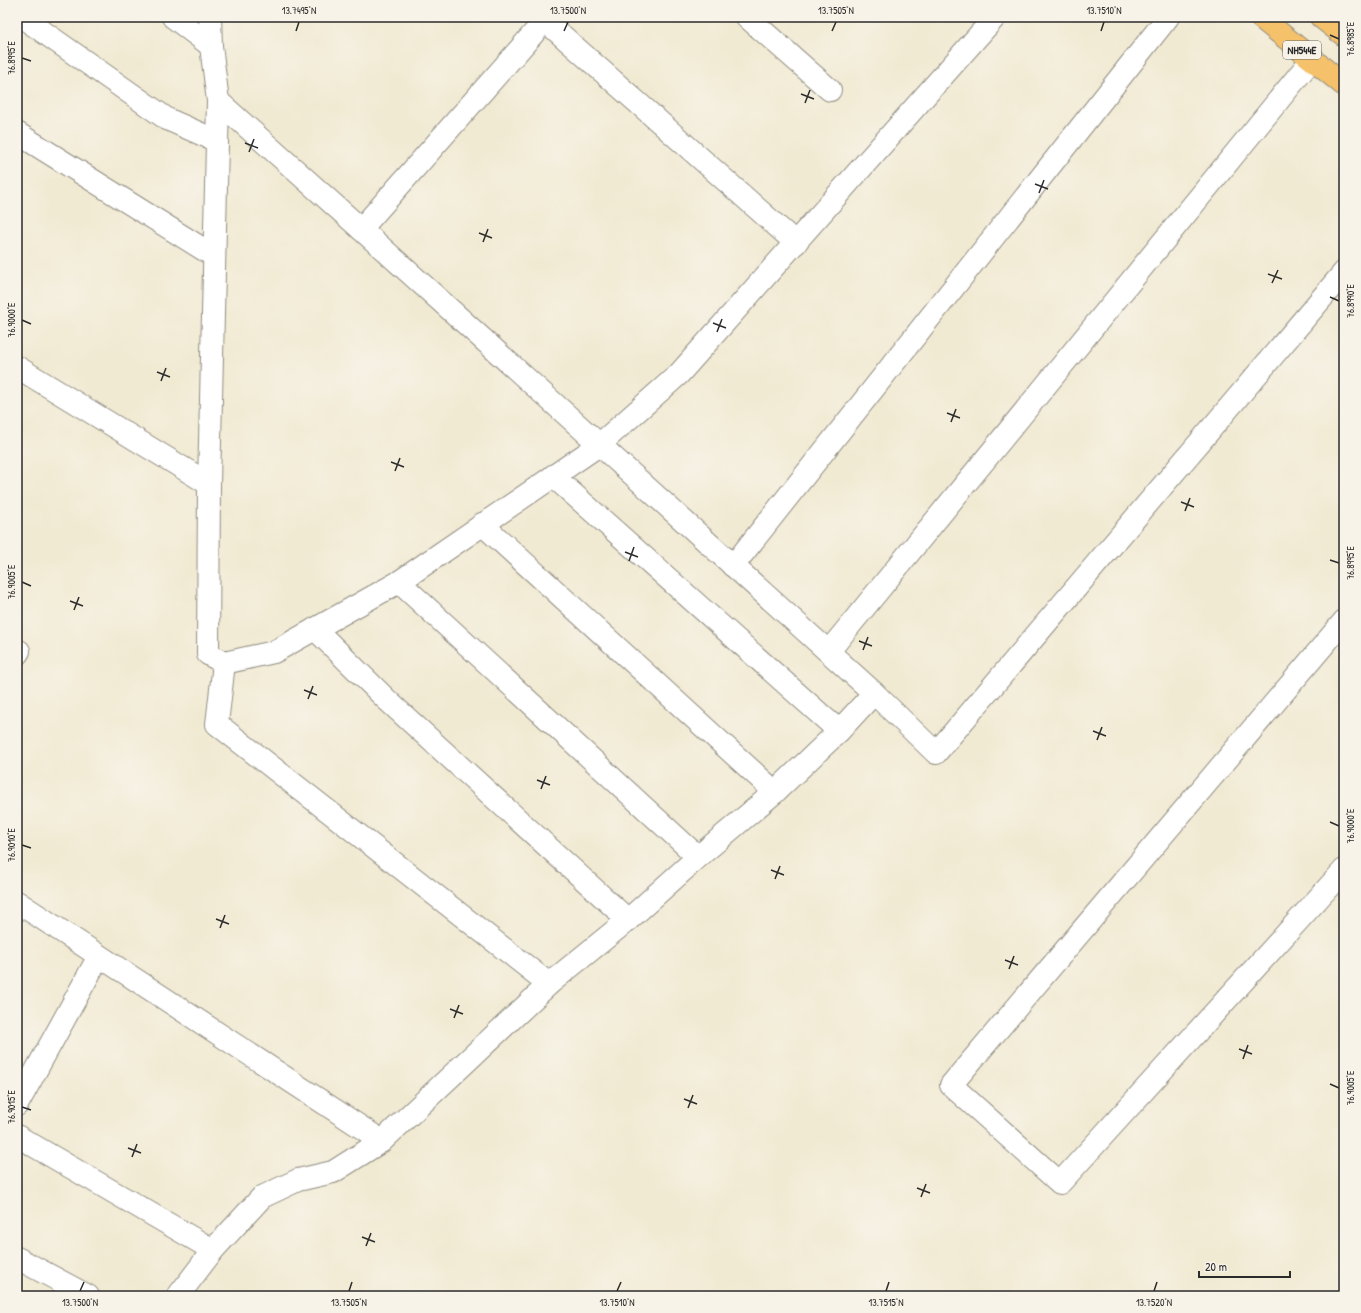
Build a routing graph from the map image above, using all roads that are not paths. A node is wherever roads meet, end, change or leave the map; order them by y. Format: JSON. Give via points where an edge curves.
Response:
{"nodes":[{"id":1,"x":22,"y":17,"type":"edge"},
{"id":2,"x":173,"y":17,"type":"edge"},
{"id":3,"x":210,"y":17,"type":"edge"},
{"id":4,"x":747,"y":17,"type":"edge"},
{"id":5,"x":995,"y":17,"type":"edge"},
{"id":6,"x":1168,"y":17,"type":"edge"},
{"id":7,"x":1260,"y":17,"type":"edge"},
{"id":8,"x":545,"y":18,"type":"edge"},
{"id":9,"x":211,"y":46,"type":"junction"},
{"id":10,"x":1312,"y":58,"type":"junction"},
{"id":11,"x":1344,"y":85,"type":"edge"},
{"id":12,"x":830,"y":90,"type":"dead end"},
{"id":13,"x":218,"y":101,"type":"junction"},
{"id":14,"x":17,"y":133,"type":"edge"},
{"id":15,"x":217,"y":141,"type":"junction"},
{"id":16,"x":361,"y":229,"type":"junction"},
{"id":17,"x":796,"y":243,"type":"junction"},
{"id":18,"x":214,"y":256,"type":"junction"},
{"id":19,"x":1344,"y":272,"type":"edge"},
{"id":20,"x":17,"y":367,"type":"edge"},
{"id":21,"x":599,"y":445,"type":"junction"},
{"id":22,"x":553,"y":476,"type":"junction"},
{"id":23,"x":209,"y":484,"type":"junction"},
{"id":24,"x":482,"y":524,"type":"junction"},
{"id":25,"x":733,"y":566,"type":"junction"},
{"id":26,"x":399,"y":582,"type":"junction"},
{"id":27,"x":1344,"y":621,"type":"edge"},
{"id":28,"x":315,"y":629,"type":"junction"},
{"id":29,"x":829,"y":651,"type":"junction"},
{"id":30,"x":224,"y":663,"type":"junction"},
{"id":31,"x":874,"y":693,"type":"junction"},
{"id":32,"x":839,"y":731,"type":"junction"},
{"id":33,"x":775,"y":792,"type":"junction"},
{"id":34,"x":698,"y":857,"type":"junction"},
{"id":35,"x":1344,"y":870,"type":"edge"},
{"id":36,"x":17,"y":902,"type":"edge"},
{"id":37,"x":628,"y":920,"type":"junction"},
{"id":38,"x":99,"y":956,"type":"junction"},
{"id":39,"x":550,"y":984,"type":"junction"},
{"id":40,"x":17,"y":1105,"type":"edge"},
{"id":41,"x":17,"y":1136,"type":"edge"},
{"id":42,"x":382,"y":1141,"type":"junction"},
{"id":43,"x":213,"y":1250,"type":"junction"},
{"id":44,"x":17,"y":1258,"type":"edge"},
{"id":45,"x":88,"y":1296,"type":"edge"},
{"id":46,"x":178,"y":1296,"type":"edge"}],
"edges":[{"from":1,"to":15,"type":"street","via":[[168,119]]},
{"from":2,"to":9,"type":"street"},
{"from":3,"to":9,"type":"street"},
{"from":4,"to":12,"type":"street"},
{"from":5,"to":17,"type":"street"},
{"from":6,"to":25,"type":"street"},
{"from":7,"to":10,"type":"highway","number":"NH544E"},
{"from":8,"to":16,"type":"street"},
{"from":8,"to":17,"type":"street"},
{"from":9,"to":13,"type":"street"},
{"from":10,"to":11,"type":"highway","number":"NH544E"},
{"from":10,"to":29,"type":"street"},
{"from":13,"to":15,"type":"street"},
{"from":13,"to":16,"type":"street"},
{"from":14,"to":18,"type":"street"},
{"from":15,"to":18,"type":"street"},
{"from":16,"to":21,"type":"street"},
{"from":17,"to":21,"type":"street","via":[[679,374]]},
{"from":18,"to":23,"type":"street"},
{"from":19,"to":31,"type":"street","via":[[936,753]]},
{"from":20,"to":23,"type":"street"},
{"from":21,"to":22,"type":"street"},
{"from":21,"to":25,"type":"street"},
{"from":22,"to":24,"type":"street"},
{"from":22,"to":32,"type":"street"},
{"from":23,"to":30,"type":"street","via":[[208,654]]},
{"from":24,"to":26,"type":"street"},
{"from":24,"to":33,"type":"street"},
{"from":25,"to":29,"type":"street"},
{"from":26,"to":28,"type":"street"},
{"from":26,"to":34,"type":"street"},
{"from":27,"to":35,"type":"street","via":[[951,1085],[1060,1183]]},
{"from":28,"to":30,"type":"street","via":[[274,652]]},
{"from":28,"to":37,"type":"street","via":[[387,700]]},
{"from":29,"to":31,"type":"street"},
{"from":30,"to":39,"type":"street","via":[[216,724]]},
{"from":31,"to":32,"type":"street"},
{"from":32,"to":33,"type":"street"},
{"from":33,"to":34,"type":"street"},
{"from":34,"to":37,"type":"street"},
{"from":36,"to":38,"type":"street"},
{"from":37,"to":39,"type":"street"},
{"from":38,"to":40,"type":"street"},
{"from":38,"to":42,"type":"street"},
{"from":39,"to":42,"type":"street"},
{"from":41,"to":43,"type":"street"},
{"from":42,"to":43,"type":"street","via":[[333,1172],[298,1180],[262,1197]]},
{"from":43,"to":46,"type":"street"},
{"from":44,"to":45,"type":"street"}]}
